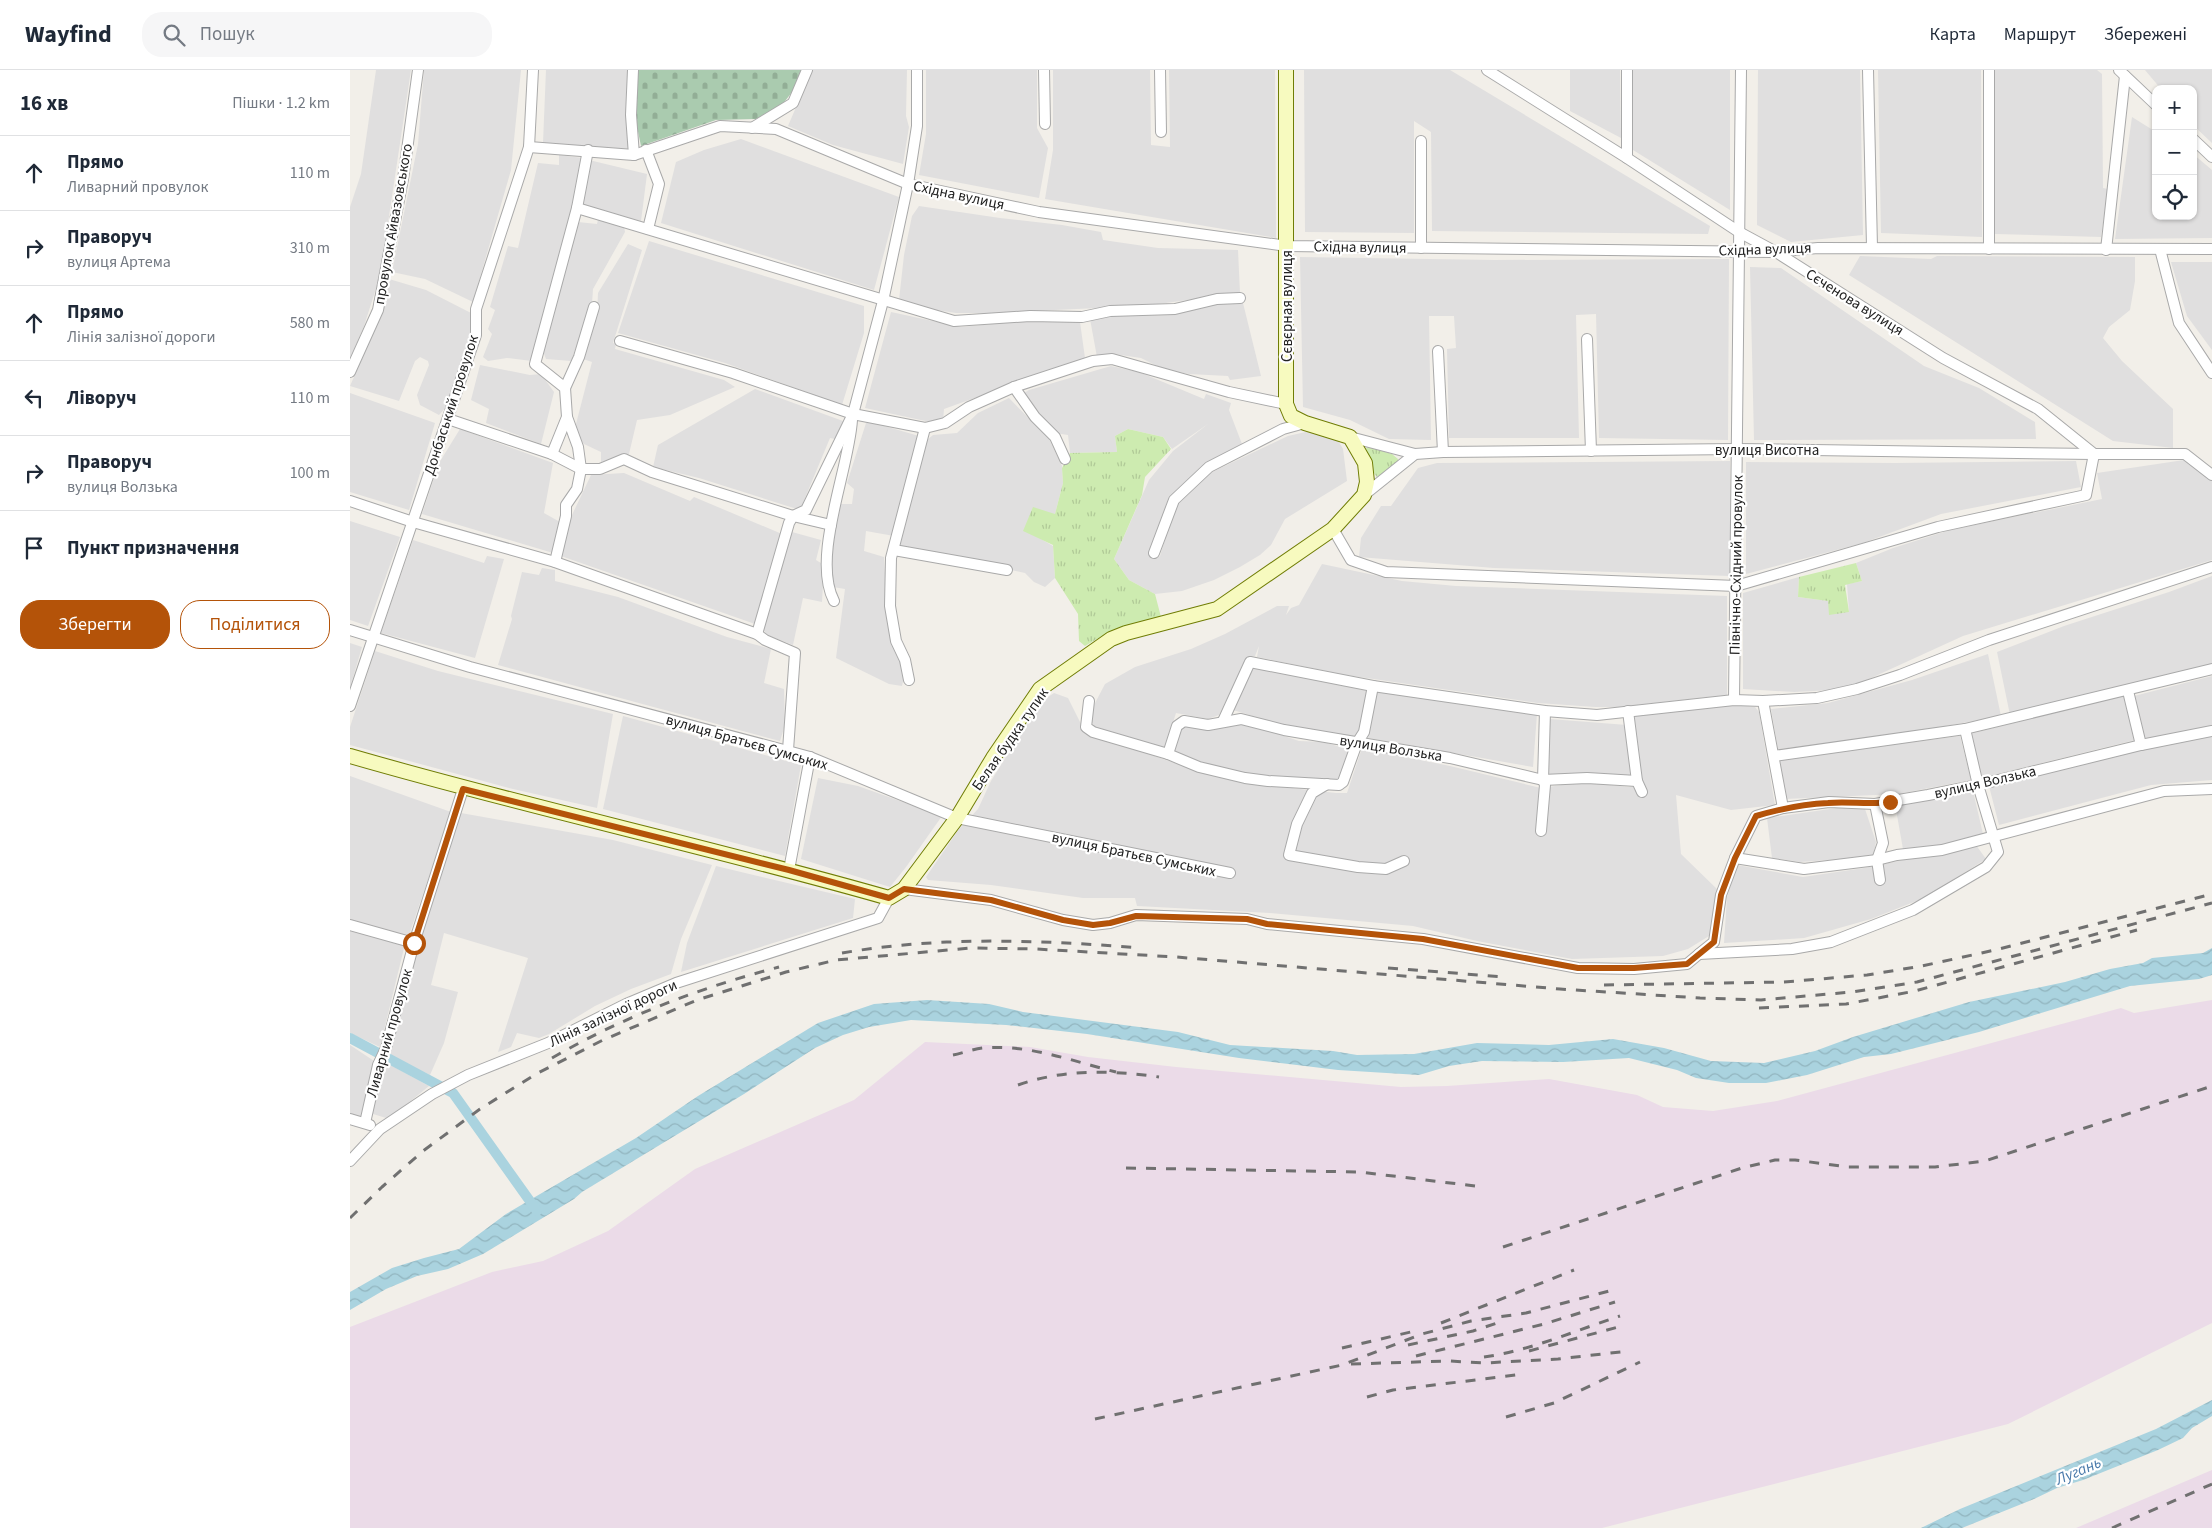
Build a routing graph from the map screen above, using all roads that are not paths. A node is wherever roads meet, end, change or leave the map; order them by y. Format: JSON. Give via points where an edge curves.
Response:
{"nodes":[{"id":1,"x":418,"y":70,"type":"edge"},
{"id":2,"x":533,"y":70,"type":"edge"},
{"id":3,"x":633,"y":70,"type":"edge"},
{"id":4,"x":807,"y":70,"type":"edge"},
{"id":5,"x":917,"y":70,"type":"edge"},
{"id":6,"x":1044,"y":70,"type":"edge"},
{"id":7,"x":1160,"y":70,"type":"edge"},
{"id":8,"x":1286,"y":70,"type":"edge"},
{"id":9,"x":1487,"y":70,"type":"edge"},
{"id":10,"x":1628,"y":70,"type":"edge"},
{"id":11,"x":1741,"y":70,"type":"edge"},
{"id":12,"x":1868,"y":70,"type":"edge"},
{"id":13,"x":1989,"y":70,"type":"edge"},
{"id":14,"x":2122,"y":73,"type":"edge"},
{"id":15,"x":2152,"y":101,"type":"edge"},
{"id":16,"x":1045,"y":124,"type":"dead end"},
{"id":17,"x":752,"y":128,"type":"junction"},
{"id":18,"x":1161,"y":132,"type":"dead end"},
{"id":19,"x":1420,"y":141,"type":"dead end"},
{"id":20,"x":2197,"y":143,"type":"edge"},
{"id":21,"x":528,"y":147,"type":"junction"},
{"id":22,"x":588,"y":150,"type":"junction"},
{"id":23,"x":646,"y":150,"type":"junction"},
{"id":24,"x":634,"y":154,"type":"junction"},
{"id":25,"x":2212,"y":157,"type":"edge"},
{"id":26,"x":1627,"y":158,"type":"junction"},
{"id":27,"x":908,"y":184,"type":"junction"},
{"id":28,"x":577,"y":208,"type":"junction"},
{"id":29,"x":648,"y":229,"type":"junction"},
{"id":30,"x":1739,"y":232,"type":"junction"},
{"id":31,"x":1287,"y":246,"type":"junction"},
{"id":32,"x":1872,"y":247,"type":"junction"},
{"id":33,"x":1421,"y":248,"type":"junction"},
{"id":34,"x":1989,"y":249,"type":"junction"},
{"id":35,"x":2160,"y":249,"type":"junction"},
{"id":36,"x":2212,"y":249,"type":"edge"},
{"id":37,"x":2106,"y":250,"type":"junction"},
{"id":38,"x":1739,"y":252,"type":"junction"},
{"id":39,"x":1776,"y":252,"type":"junction"},
{"id":40,"x":1240,"y":298,"type":"dead end"},
{"id":41,"x":883,"y":301,"type":"junction"},
{"id":42,"x":594,"y":307,"type":"dead end"},
{"id":43,"x":1587,"y":340,"type":"dead end"},
{"id":44,"x":620,"y":341,"type":"dead end"},
{"id":45,"x":1438,"y":351,"type":"dead end"},
{"id":46,"x":350,"y":372,"type":"edge"},
{"id":47,"x":2212,"y":373,"type":"edge"},
{"id":48,"x":1014,"y":387,"type":"junction"},
{"id":49,"x":565,"y":388,"type":"junction"},
{"id":50,"x":1286,"y":404,"type":"junction"},
{"id":51,"x":853,"y":414,"type":"junction"},
{"id":52,"x":567,"y":417,"type":"junction"},
{"id":53,"x":448,"y":419,"type":"junction"},
{"id":54,"x":1305,"y":423,"type":"junction"},
{"id":55,"x":925,"y":428,"type":"junction"},
{"id":56,"x":1350,"y":437,"type":"junction"},
{"id":57,"x":1737,"y":449,"type":"junction"},
{"id":58,"x":1591,"y":451,"type":"junction"},
{"id":59,"x":1443,"y":452,"type":"junction"},
{"id":60,"x":552,"y":454,"type":"junction"},
{"id":61,"x":1415,"y":454,"type":"junction"},
{"id":62,"x":2094,"y":454,"type":"junction"},
{"id":63,"x":1065,"y":459,"type":"dead end"},
{"id":64,"x":582,"y":469,"type":"junction"},
{"id":65,"x":2212,"y":475,"type":"edge"},
{"id":66,"x":1364,"y":495,"type":"junction"},
{"id":67,"x":350,"y":501,"type":"edge"},
{"id":68,"x":793,"y":516,"type":"junction"},
{"id":69,"x":413,"y":522,"type":"junction"},
{"id":70,"x":831,"y":526,"type":"junction"},
{"id":71,"x":1333,"y":529,"type":"junction"},
{"id":72,"x":894,"y":550,"type":"junction"},
{"id":73,"x":1154,"y":554,"type":"dead end"},
{"id":74,"x":555,"y":562,"type":"junction"},
{"id":75,"x":2212,"y":568,"type":"edge"},
{"id":76,"x":1007,"y":570,"type":"dead end"},
{"id":77,"x":1736,"y":586,"type":"junction"},
{"id":78,"x":834,"y":601,"type":"dead end"},
{"id":79,"x":350,"y":630,"type":"edge"},
{"id":80,"x":757,"y":634,"type":"junction"},
{"id":81,"x":372,"y":637,"type":"junction"},
{"id":82,"x":2212,"y":669,"type":"edge"},
{"id":83,"x":909,"y":680,"type":"dead end"},
{"id":84,"x":1373,"y":686,"type":"junction"},
{"id":85,"x":2128,"y":691,"type":"junction"},
{"id":86,"x":1734,"y":700,"type":"junction"},
{"id":87,"x":1763,"y":701,"type":"junction"},
{"id":88,"x":1089,"y":702,"type":"dead end"},
{"id":89,"x":350,"y":706,"type":"edge"},
{"id":90,"x":1545,"y":711,"type":"junction"},
{"id":91,"x":1628,"y":711,"type":"junction"},
{"id":92,"x":1223,"y":721,"type":"junction"},
{"id":93,"x":1965,"y":730,"type":"junction"},
{"id":94,"x":2212,"y":731,"type":"edge"},
{"id":95,"x":1357,"y":744,"type":"junction"},
{"id":96,"x":2141,"y":745,"type":"junction"},
{"id":97,"x":788,"y":750,"type":"junction"},
{"id":98,"x":1168,"y":754,"type":"junction"},
{"id":99,"x":350,"y":756,"type":"edge"},
{"id":100,"x":1774,"y":756,"type":"junction"},
{"id":101,"x":810,"y":757,"type":"junction"},
{"id":102,"x":1543,"y":780,"type":"junction"},
{"id":103,"x":1637,"y":781,"type":"junction"},
{"id":104,"x":1328,"y":784,"type":"junction"},
{"id":105,"x":1978,"y":785,"type":"junction"},
{"id":106,"x":2212,"y":788,"type":"edge"},
{"id":107,"x":463,"y":789,"type":"junction"},
{"id":108,"x":1642,"y":792,"type":"dead end"},
{"id":109,"x":1875,"y":804,"type":"junction"},
{"id":110,"x":1783,"y":808,"type":"junction"},
{"id":111,"x":957,"y":818,"type":"junction"},
{"id":112,"x":1541,"y":831,"type":"dead end"},
{"id":113,"x":1995,"y":836,"type":"junction"},
{"id":114,"x":1735,"y":858,"type":"junction"},
{"id":115,"x":1877,"y":860,"type":"junction"},
{"id":116,"x":1404,"y":861,"type":"dead end"},
{"id":117,"x":789,"y":870,"type":"junction"},
{"id":118,"x":1230,"y":874,"type":"dead end"},
{"id":119,"x":1880,"y":880,"type":"dead end"},
{"id":120,"x":904,"y":889,"type":"junction"},
{"id":121,"x":889,"y":898,"type":"junction"},
{"id":122,"x":350,"y":925,"type":"edge"},
{"id":123,"x":414,"y":943,"type":"junction"},
{"id":124,"x":1700,"y":954,"type":"junction"},
{"id":125,"x":350,"y":1119,"type":"edge"},
{"id":126,"x":365,"y":1123,"type":"junction"},
{"id":127,"x":380,"y":1129,"type":"junction"},
{"id":128,"x":350,"y":1161,"type":"edge"}],
"edges":[{"from":1,"to":46,"type":"street","name":"провулок Айвазовського","via":[[403,179],[378,310]]},
{"from":2,"to":21,"type":"street","name":"Донбаський провулок"},
{"from":3,"to":24,"type":"street","via":[[631,115]]},
{"from":4,"to":17,"type":"street","via":[[793,103]]},
{"from":5,"to":27,"type":"street","via":[[917,126]]},
{"from":6,"to":16,"type":"street"},
{"from":7,"to":18,"type":"street"},
{"from":8,"to":31,"type":"street","name":"Сєвєрная вулиця"},
{"from":9,"to":26,"type":"street","name":"Сєченова вулиця"},
{"from":10,"to":26,"type":"street"},
{"from":11,"to":30,"type":"street","name":"Північно-Східний провулок"},
{"from":12,"to":32,"type":"street"},
{"from":13,"to":34,"type":"street"},
{"from":14,"to":15,"type":"street"},
{"from":14,"to":37,"type":"street"},
{"from":17,"to":23,"type":"street","name":"Східна вулиця","via":[[720,126]]},
{"from":17,"to":27,"type":"street","name":"Східна вулиця","via":[[776,129]]},
{"from":19,"to":33,"type":"street"},
{"from":20,"to":25,"type":"street"},
{"from":21,"to":22,"type":"street","name":"Східна вулиця"},
{"from":21,"to":53,"type":"street","name":"Донбаський провулок","via":[[476,309],[476,335]]},
{"from":22,"to":24,"type":"street","name":"Східна вулиця"},
{"from":22,"to":28,"type":"street"},
{"from":23,"to":24,"type":"street","name":"Східна вулиця"},
{"from":23,"to":29,"type":"street","via":[[659,184]]},
{"from":26,"to":30,"type":"street","name":"Сєченова вулиця"},
{"from":27,"to":31,"type":"street","name":"Східна вулиця","via":[[1039,212]]},
{"from":27,"to":41,"type":"street"},
{"from":28,"to":29,"type":"street"},
{"from":28,"to":49,"type":"street","via":[[535,364]]},
{"from":29,"to":41,"type":"street"},
{"from":30,"to":38,"type":"street","name":"Північно-Східний провулок"},
{"from":30,"to":39,"type":"street","name":"Сєченова вулиця"},
{"from":31,"to":33,"type":"street","name":"Східна вулиця"},
{"from":31,"to":50,"type":"street","name":"Сєвєрная вулиця"},
{"from":32,"to":34,"type":"street","name":"Східна вулиця"},
{"from":32,"to":39,"type":"street","name":"Східна вулиця"},
{"from":33,"to":38,"type":"street","name":"Східна вулиця"},
{"from":34,"to":37,"type":"street","name":"Східна вулиця"},
{"from":35,"to":36,"type":"street","name":"Східна вулиця"},
{"from":35,"to":37,"type":"street","name":"Східна вулиця"},
{"from":35,"to":47,"type":"street","via":[[2179,323]]},
{"from":38,"to":39,"type":"street","name":"Східна вулиця"},
{"from":38,"to":57,"type":"street","name":"Північно-Східний провулок"},
{"from":39,"to":62,"type":"street","name":"Сєченова вулиця","via":[[1943,358],[2038,409]]},
{"from":40,"to":41,"type":"street","via":[[1174,309],[1110,311],[1082,317],[1030,316],[954,322]]},
{"from":41,"to":51,"type":"street"},
{"from":42,"to":49,"type":"street","via":[[579,357]]},
{"from":43,"to":58,"type":"street"},
{"from":44,"to":51,"type":"street","via":[[733,373]]},
{"from":45,"to":59,"type":"street"},
{"from":48,"to":50,"type":"street","via":[[1093,361],[1112,359],[1229,392]]},
{"from":48,"to":55,"type":"street","via":[[969,407],[946,424]]},
{"from":48,"to":63,"type":"street","via":[[1055,438]]},
{"from":49,"to":52,"type":"street"},
{"from":50,"to":54,"type":"street","via":[[1291,416]]},
{"from":51,"to":55,"type":"street"},
{"from":51,"to":68,"type":"street","via":[[806,510]]},
{"from":51,"to":70,"type":"street","via":[[851,439]]},
{"from":52,"to":60,"type":"street"},
{"from":52,"to":64,"type":"street"},
{"from":53,"to":60,"type":"street"},
{"from":53,"to":69,"type":"street","name":"Донбаський провулок"},
{"from":54,"to":56,"type":"street"},
{"from":54,"to":73,"type":"street","via":[[1284,429],[1209,467],[1174,500]]},
{"from":55,"to":72,"type":"street"},
{"from":56,"to":61,"type":"street","name":"вулиця Висотна"},
{"from":56,"to":66,"type":"street","via":[[1365,464],[1367,482]]},
{"from":57,"to":58,"type":"street","name":"вулиця Висотна"},
{"from":57,"to":62,"type":"street","name":"вулиця Висотна"},
{"from":57,"to":77,"type":"street","name":"Північно-Східний провулок"},
{"from":58,"to":59,"type":"street","name":"вулиця Висотна"},
{"from":59,"to":61,"type":"street","name":"вулиця Висотна"},
{"from":60,"to":64,"type":"street"},
{"from":61,"to":66,"type":"street"},
{"from":62,"to":65,"type":"street","name":"вулиця Висотна","via":[[2185,454]]},
{"from":62,"to":77,"type":"street","via":[[2086,495],[1938,527]]},
{"from":64,"to":68,"type":"street","via":[[600,469],[624,459],[652,472]]},
{"from":64,"to":74,"type":"street","via":[[577,489],[566,505]]},
{"from":66,"to":71,"type":"street","name":"Белая будка тупик"},
{"from":67,"to":69,"type":"street"},
{"from":68,"to":70,"type":"street"},
{"from":68,"to":80,"type":"street"},
{"from":69,"to":74,"type":"street"},
{"from":69,"to":81,"type":"street","name":"Донбаський провулок"},
{"from":70,"to":78,"type":"street","via":[[826,564]]},
{"from":71,"to":77,"type":"street","via":[[1351,560],[1386,572]]},
{"from":71,"to":111,"type":"street","name":"Белая будка тупик","via":[[1217,609],[1126,632],[1100,646],[1040,689]]},
{"from":72,"to":76,"type":"street"},
{"from":72,"to":83,"type":"street","via":[[890,606],[896,641],[905,660]]},
{"from":74,"to":80,"type":"street"},
{"from":75,"to":87,"type":"street","via":[[1989,640],[1900,676],[1857,689],[1817,698]]},
{"from":77,"to":86,"type":"street","name":"Північно-Східний провулок"},
{"from":79,"to":81,"type":"street","name":"вулиця Братьєв Сумських"},
{"from":80,"to":97,"type":"street","via":[[795,653]]},
{"from":81,"to":89,"type":"street","name":"Донбаський провулок"},
{"from":81,"to":97,"type":"street","name":"вулиця Братьєв Сумських","via":[[470,667]]},
{"from":82,"to":85,"type":"street"},
{"from":84,"to":90,"type":"street"},
{"from":84,"to":92,"type":"street","via":[[1250,662]]},
{"from":84,"to":95,"type":"street","via":[[1364,732]]},
{"from":85,"to":93,"type":"street"},
{"from":85,"to":96,"type":"street"},
{"from":86,"to":87,"type":"street"},
{"from":86,"to":91,"type":"street"},
{"from":87,"to":100,"type":"street"},
{"from":88,"to":98,"type":"street","via":[[1086,727],[1093,732]]},
{"from":90,"to":91,"type":"street","via":[[1597,715]]},
{"from":90,"to":102,"type":"street"},
{"from":91,"to":103,"type":"street"},
{"from":92,"to":95,"type":"street","name":"вулиця Волзька","via":[[1241,719]]},
{"from":92,"to":98,"type":"street","name":"вулиця Волзька","via":[[1208,725],[1184,721],[1177,726]]},
{"from":93,"to":100,"type":"street"},
{"from":93,"to":105,"type":"street"},
{"from":94,"to":96,"type":"street","name":"вулиця Волзька"},
{"from":95,"to":102,"type":"street","name":"вулиця Волзька","via":[[1450,758]]},
{"from":95,"to":104,"type":"street","via":[[1343,782],[1339,786]]},
{"from":96,"to":105,"type":"street","name":"вулиця Волзька"},
{"from":97,"to":101,"type":"street","name":"вулиця Братьєв Сумських"},
{"from":98,"to":104,"type":"street","via":[[1199,767],[1245,778]]},
{"from":99,"to":107,"type":"street"},
{"from":100,"to":110,"type":"street"},
{"from":101,"to":111,"type":"street","name":"вулиця Братьєв Сумських"},
{"from":101,"to":117,"type":"street"},
{"from":102,"to":103,"type":"street","name":"вулиця Волзька"},
{"from":102,"to":112,"type":"street"},
{"from":103,"to":108,"type":"street"},
{"from":104,"to":116,"type":"street","via":[[1312,793],[1297,824],[1289,855],[1386,869]]},
{"from":105,"to":109,"type":"street","name":"вулиця Волзька"},
{"from":105,"to":113,"type":"street"},
{"from":106,"to":113,"type":"street","via":[[2164,791]]},
{"from":107,"to":117,"type":"street"},
{"from":107,"to":123,"type":"street","name":"Ливарний провулок"},
{"from":109,"to":110,"type":"street","name":"вулиця Волзька","via":[[1829,802]]},
{"from":109,"to":115,"type":"street","via":[[1883,843]]},
{"from":110,"to":114,"type":"street","name":"вулиця Волзька","via":[[1756,816]]},
{"from":111,"to":118,"type":"street","name":"вулиця Братьєв Сумських"},
{"from":111,"to":120,"type":"street","name":"Белая будка тупик"},
{"from":113,"to":115,"type":"street","via":[[1942,850]]},
{"from":113,"to":124,"type":"street","via":[[1998,852],[1986,867],[1913,910],[1831,942],[1792,949]]},
{"from":114,"to":115,"type":"street","via":[[1804,869]]},
{"from":114,"to":124,"type":"street","via":[[1721,895],[1714,942]]},
{"from":115,"to":119,"type":"street"},
{"from":117,"to":121,"type":"street"},
{"from":120,"to":121,"type":"street","name":"Белая будка тупик"},
{"from":120,"to":124,"type":"street","via":[[991,900],[1093,925],[1136,916],[1247,919],[1267,924],[1423,939],[1578,968],[1687,964]]},
{"from":121,"to":127,"type":"street","name":"Лінія залізної дороги","via":[[878,918],[676,982],[548,1043],[451,1084]]},
{"from":122,"to":123,"type":"street"},
{"from":123,"to":126,"type":"street","name":"Ливарний провулок","via":[[386,1048],[378,1065]]},
{"from":125,"to":126,"type":"street"},
{"from":126,"to":127,"type":"street"},
{"from":127,"to":128,"type":"street","name":"Лінія залізної дороги"}]}
